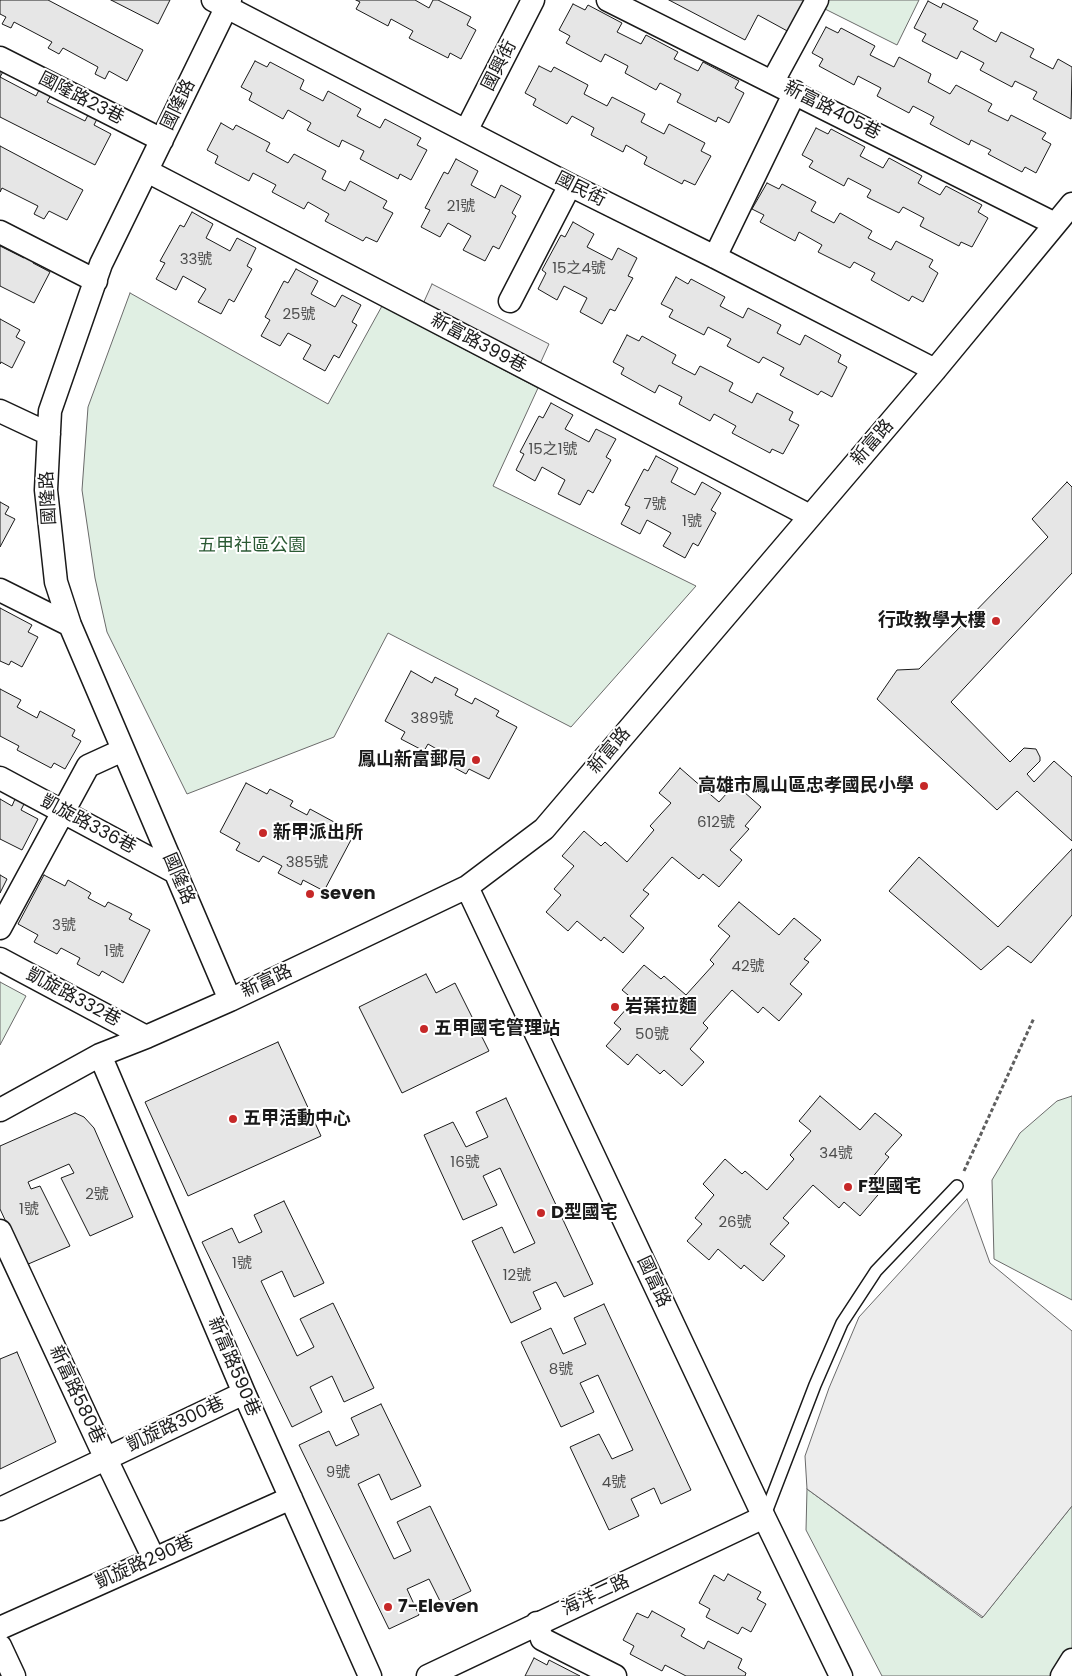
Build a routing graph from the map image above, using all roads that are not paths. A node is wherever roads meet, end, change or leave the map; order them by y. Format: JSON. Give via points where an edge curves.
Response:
{"nodes":[{"id":1,"x":533,"y":0,"type":"edge"},
{"id":2,"x":608,"y":0,"type":"edge"},
{"id":3,"x":817,"y":0,"type":"edge"},
{"id":4,"x":223,"y":2,"type":"edge"},
{"id":5,"x":0,"y":58,"type":"edge"},
{"id":6,"x":773,"y":81,"type":"junction"},
{"id":7,"x":795,"y":92,"type":"junction"},
{"id":8,"x":466,"y":131,"type":"junction"},
{"id":9,"x":162,"y":140,"type":"junction"},
{"id":10,"x":147,"y":171,"type":"junction"},
{"id":11,"x":570,"y":185,"type":"junction"},
{"id":12,"x":1072,"y":204,"type":"edge"},
{"id":13,"x":1055,"y":224,"type":"junction"},
{"id":14,"x":0,"y":232,"type":"edge"},
{"id":15,"x":715,"y":256,"type":"junction"},
{"id":16,"x":96,"y":281,"type":"junction"},
{"id":17,"x":510,"y":301,"type":"dead end"},
{"id":18,"x":935,"y":370,"type":"junction"},
{"id":19,"x":0,"y":411,"type":"edge"},
{"id":20,"x":49,"y":434,"type":"junction"},
{"id":21,"x":810,"y":516,"type":"junction"},
{"id":22,"x":0,"y":590,"type":"edge"},
{"id":23,"x":70,"y":625,"type":"junction"},
{"id":24,"x":123,"y":750,"type":"junction"},
{"id":25,"x":0,"y":778,"type":"edge"},
{"id":26,"x":62,"y":812,"type":"junction"},
{"id":27,"x":175,"y":872,"type":"junction"},
{"id":28,"x":467,"y":887,"type":"junction"},
{"id":29,"x":0,"y":928,"type":"edge"},
{"id":30,"x":0,"y":959,"type":"edge"},
{"id":31,"x":230,"y":1000,"type":"junction"},
{"id":32,"x":146,"y":1037,"type":"junction"},
{"id":33,"x":100,"y":1055,"type":"junction"},
{"id":34,"x":0,"y":1110,"type":"edge"},
{"id":35,"x":957,"y":1186,"type":"road end"},
{"id":36,"x":0,"y":1230,"type":"edge"},
{"id":37,"x":244,"y":1393,"type":"junction"},
{"id":38,"x":106,"y":1459,"type":"junction"},
{"id":39,"x":291,"y":1498,"type":"junction"},
{"id":40,"x":0,"y":1509,"type":"edge"},
{"id":41,"x":764,"y":1517,"type":"junction"},
{"id":42,"x":154,"y":1559,"type":"junction"},
{"id":43,"x":536,"y":1624,"type":"junction"},
{"id":44,"x":0,"y":1628,"type":"edge"},
{"id":45,"x":0,"y":1646,"type":"edge"},
{"id":46,"x":14,"y":1676,"type":"edge"},
{"id":47,"x":370,"y":1676,"type":"edge"},
{"id":48,"x":428,"y":1676,"type":"edge"},
{"id":49,"x":615,"y":1676,"type":"edge"},
{"id":50,"x":842,"y":1676,"type":"edge"}],
"edges":[{"from":1,"to":8,"type":"street","name":"國興街"},
{"from":2,"to":6,"type":"street","name":"新富路405巷"},
{"from":3,"to":6,"type":"street"},
{"from":4,"to":8,"type":"street","name":"國民街"},
{"from":4,"to":9,"type":"street","name":"國隆路"},
{"from":5,"to":9,"type":"street","name":"國隆路23巷"},
{"from":6,"to":7,"type":"street","name":"新富路405巷"},
{"from":7,"to":13,"type":"street","name":"新富路405巷"},
{"from":7,"to":15,"type":"street"},
{"from":8,"to":11,"type":"street","name":"國民街"},
{"from":9,"to":10,"type":"street","name":"國隆路"},
{"from":10,"to":16,"type":"street","name":"國隆路","via":[[101,264]]},
{"from":10,"to":21,"type":"street","name":"新富路399巷"},
{"from":11,"to":15,"type":"street","name":"國民街"},
{"from":11,"to":17,"type":"street"},
{"from":12,"to":13,"type":"street","name":"新富路"},
{"from":13,"to":18,"type":"street","name":"新富路"},
{"from":14,"to":16,"type":"street"},
{"from":15,"to":18,"type":"street","name":"國民街"},
{"from":16,"to":20,"type":"street","name":"國隆路","via":[[50,411]]},
{"from":18,"to":21,"type":"street","name":"新富路"},
{"from":19,"to":20,"type":"street"},
{"from":20,"to":23,"type":"street","name":"國隆路","via":[[46,490],[56,582]]},
{"from":21,"to":28,"type":"street","name":"新富路","via":[[544,829]]},
{"from":22,"to":23,"type":"street"},
{"from":23,"to":24,"type":"street","name":"國隆路"},
{"from":24,"to":26,"type":"street","via":[[88,766]]},
{"from":24,"to":27,"type":"street","name":"國隆路"},
{"from":25,"to":26,"type":"street","name":"凱旋路336巷"},
{"from":26,"to":27,"type":"street","name":"凱旋路336巷"},
{"from":26,"to":29,"type":"street"},
{"from":27,"to":31,"type":"street","name":"國隆路"},
{"from":28,"to":31,"type":"street","name":"新富路"},
{"from":28,"to":41,"type":"street","name":"國富路"},
{"from":30,"to":32,"type":"street","name":"凱旋路332巷"},
{"from":31,"to":32,"type":"street","name":"新富路"},
{"from":32,"to":33,"type":"street","name":"新富路"},
{"from":33,"to":34,"type":"street","name":"新富路"},
{"from":33,"to":37,"type":"street","name":"新富路590巷"},
{"from":35,"to":41,"type":"lane","via":[[876,1271],[842,1323]]},
{"from":36,"to":38,"type":"street","name":"新富路580巷"},
{"from":37,"to":38,"type":"street","name":"凱旋路300巷"},
{"from":37,"to":39,"type":"street","name":"新富路590巷"},
{"from":38,"to":40,"type":"street","name":"凱旋路300巷"},
{"from":38,"to":42,"type":"street","name":"新富路580巷"},
{"from":39,"to":42,"type":"street","name":"凱旋路290巷"},
{"from":39,"to":47,"type":"street","name":"新富路590巷"},
{"from":41,"to":43,"type":"street","name":"海洋二路"},
{"from":41,"to":50,"type":"street","name":"國富路"},
{"from":42,"to":44,"type":"street","name":"凱旋路290巷"},
{"from":43,"to":48,"type":"street","name":"海洋二路"},
{"from":43,"to":49,"type":"street","via":[[542,1639]]},
{"from":45,"to":46,"type":"street"}]}
